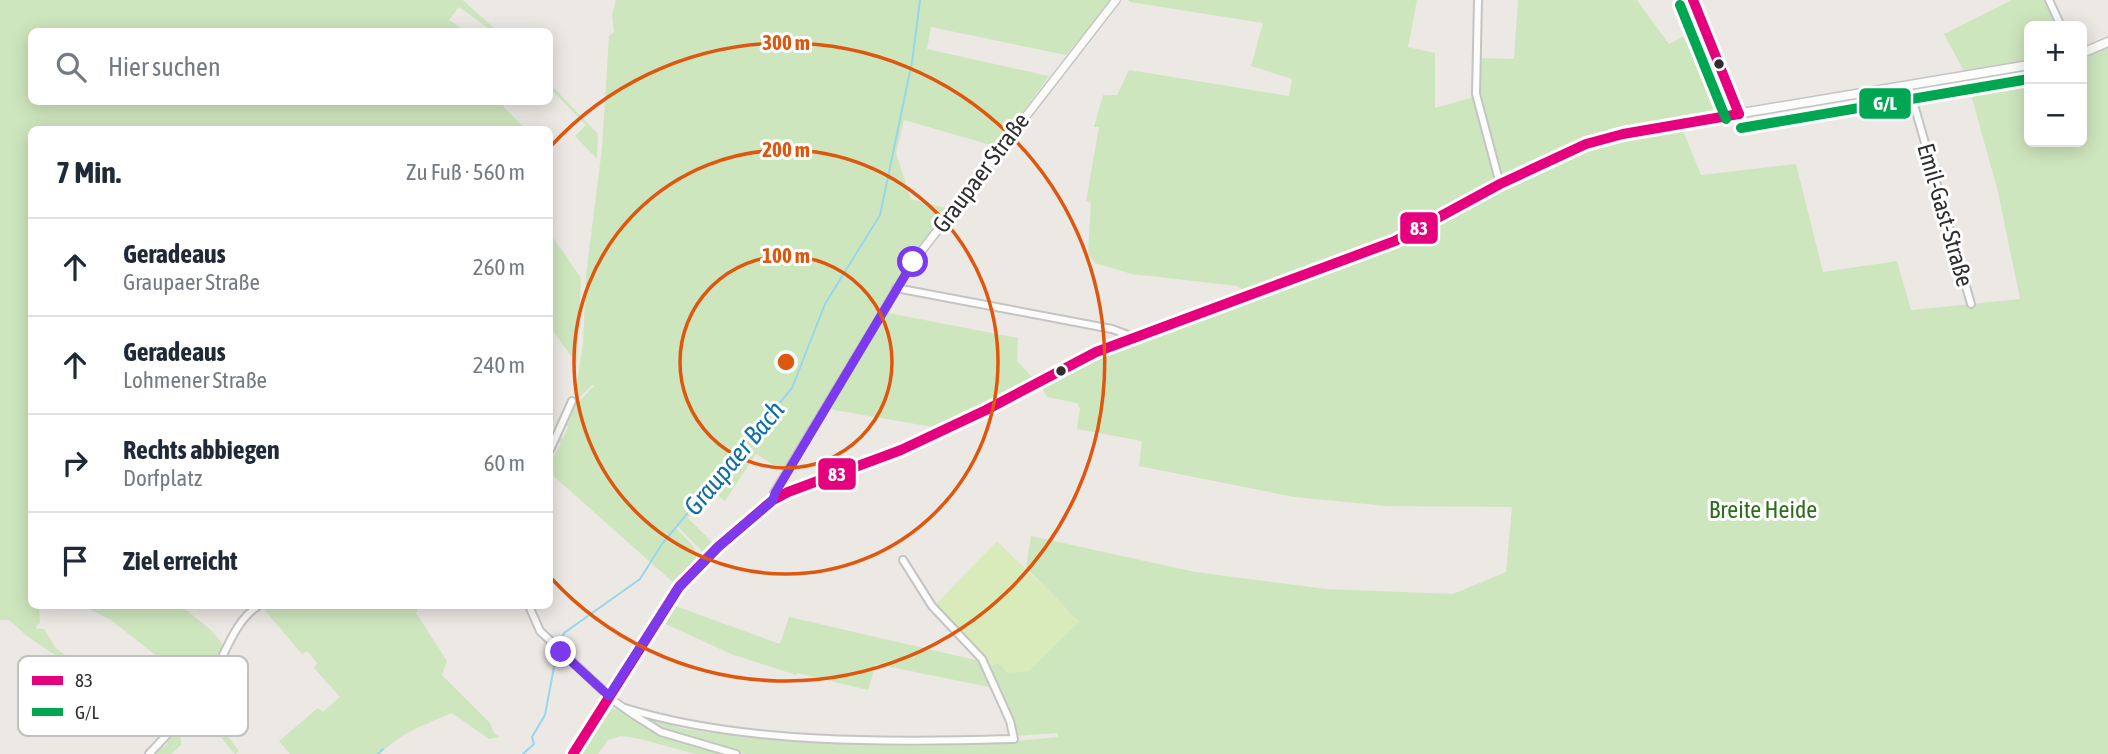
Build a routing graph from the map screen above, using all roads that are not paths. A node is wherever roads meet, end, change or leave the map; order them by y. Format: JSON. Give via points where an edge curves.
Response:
{"nodes":[{"id":1,"x":1116,"y":0,"type":"edge"},
{"id":2,"x":1478,"y":0,"type":"edge"},
{"id":3,"x":1693,"y":0,"type":"edge"},
{"id":4,"x":2049,"y":0,"type":"edge"},
{"id":5,"x":2059,"y":21,"type":"edge"},
{"id":6,"x":2108,"y":42,"type":"edge"},
{"id":7,"x":2087,"y":51,"type":"edge"},
{"id":8,"x":2024,"y":66,"type":"edge"},
{"id":9,"x":1909,"y":87,"type":"junction"},
{"id":10,"x":1739,"y":114,"type":"junction"},
{"id":11,"x":1500,"y":184,"type":"junction"},
{"id":12,"x":896,"y":288,"type":"junction"},
{"id":13,"x":1970,"y":304,"type":"dead end"},
{"id":14,"x":1130,"y":339,"type":"junction"},
{"id":15,"x":572,"y":401,"type":"dead end"},
{"id":16,"x":553,"y":443,"type":"edge"},
{"id":17,"x":773,"y":500,"type":"junction"},
{"id":18,"x":903,"y":560,"type":"dead end"},
{"id":19,"x":255,"y":609,"type":"edge"},
{"id":20,"x":530,"y":609,"type":"edge"},
{"id":21,"x":224,"y":656,"type":"edge"},
{"id":22,"x":609,"y":696,"type":"junction"},
{"id":23,"x":625,"y":708,"type":"junction"},
{"id":24,"x":165,"y":736,"type":"edge"},
{"id":25,"x":149,"y":754,"type":"edge"},
{"id":26,"x":573,"y":754,"type":"edge"},
{"id":27,"x":736,"y":754,"type":"edge"}],
"edges":[{"from":1,"to":12,"type":"street","name":"Graupaer Straße"},
{"from":2,"to":11,"type":"street","via":[[1476,94]]},
{"from":3,"to":10,"type":"street"},
{"from":4,"to":5,"type":"street"},
{"from":6,"to":7,"type":"main road"},
{"from":8,"to":9,"type":"main road"},
{"from":9,"to":10,"type":"main road"},
{"from":9,"to":13,"type":"street","name":"Emil-Gast-Straße"},
{"from":10,"to":11,"type":"main road","via":[[1586,144]]},
{"from":11,"to":14,"type":"main road","via":[[1395,241]]},
{"from":12,"to":14,"type":"street","via":[[1112,329]]},
{"from":12,"to":17,"type":"street","name":"Graupaer Straße"},
{"from":14,"to":17,"type":"main road","via":[[901,450]]},
{"from":15,"to":16,"type":"street"},
{"from":17,"to":22,"type":"main road","via":[[679,587]]},
{"from":18,"to":23,"type":"street","via":[[932,606],[982,659],[1014,739],[773,734],[688,725]]},
{"from":19,"to":21,"type":"street","via":[[240,623]]},
{"from":20,"to":22,"type":"street","via":[[540,631]]},
{"from":22,"to":23,"type":"street"},
{"from":22,"to":26,"type":"main road"},
{"from":23,"to":27,"type":"street","via":[[661,732]]},
{"from":24,"to":25,"type":"street"}]}
